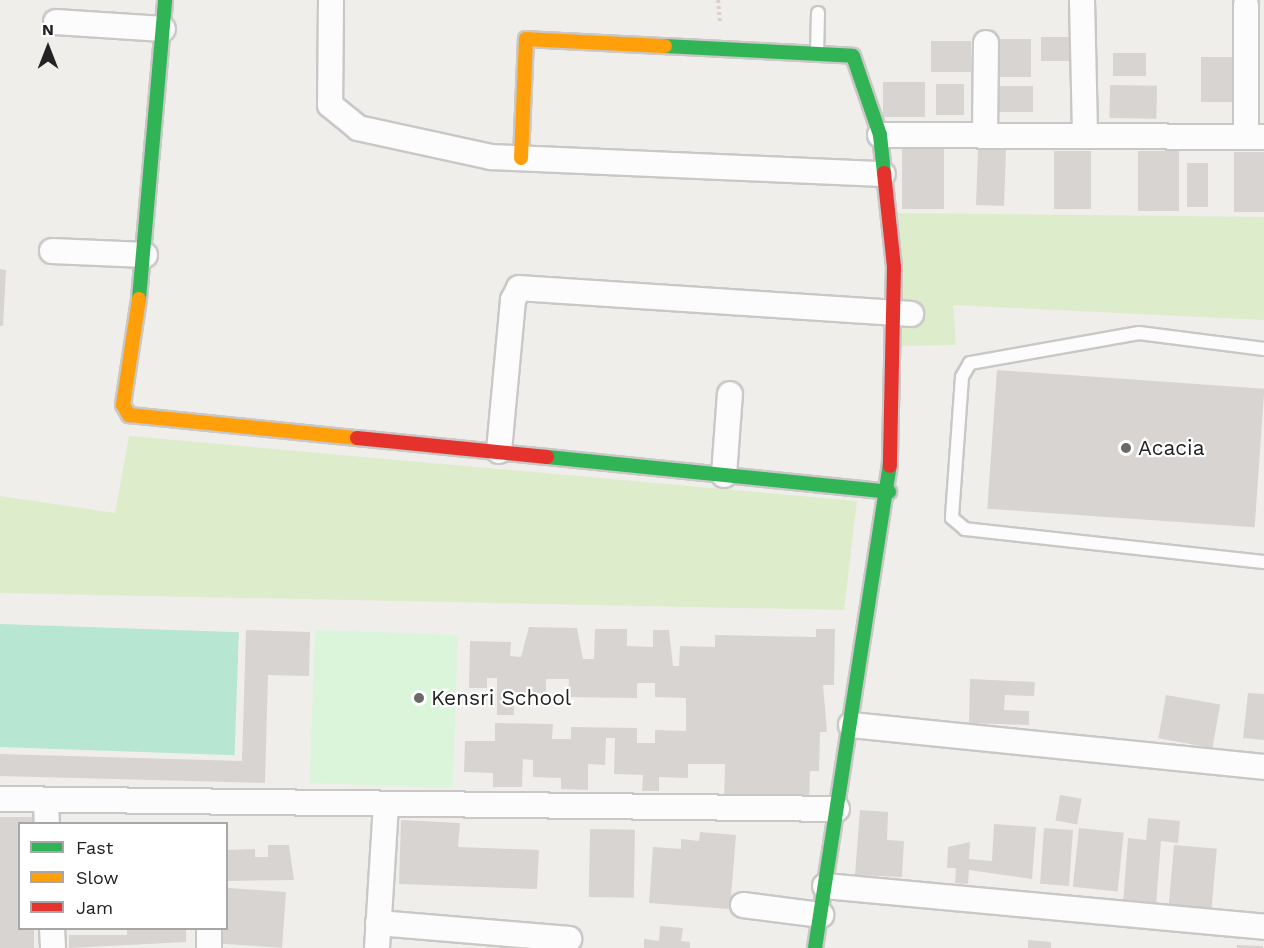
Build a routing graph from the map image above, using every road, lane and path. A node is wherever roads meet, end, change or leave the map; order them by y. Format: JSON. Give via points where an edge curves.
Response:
{"nodes":[{"id":1,"x":165,"y":0,"type":"edge"},
{"id":2,"x":332,"y":0,"type":"edge"},
{"id":3,"x":1082,"y":0,"type":"edge"},
{"id":4,"x":1246,"y":5,"type":"dead end"},
{"id":5,"x":818,"y":13,"type":"dead end"},
{"id":6,"x":56,"y":22,"type":"dead end"},
{"id":7,"x":163,"y":29,"type":"junction"},
{"id":8,"x":986,"y":43,"type":"dead end"},
{"id":9,"x":817,"y":54,"type":"junction"},
{"id":10,"x":879,"y":135,"type":"junction"},
{"id":11,"x":985,"y":136,"type":"junction"},
{"id":12,"x":1085,"y":136,"type":"junction"},
{"id":13,"x":1255,"y":137,"type":"edge"},
{"id":14,"x":521,"y":158,"type":"junction"},
{"id":15,"x":883,"y":174,"type":"junction"},
{"id":16,"x":52,"y":251,"type":"dead end"},
{"id":17,"x":145,"y":255,"type":"junction"},
{"id":18,"x":902,"y":315,"type":"junction"},
{"id":19,"x":1264,"y":349,"type":"edge"},
{"id":20,"x":730,"y":394,"type":"dead end"},
{"id":21,"x":499,"y":451,"type":"junction"},
{"id":22,"x":724,"y":475,"type":"junction"},
{"id":23,"x":889,"y":492,"type":"junction"},
{"id":24,"x":1264,"y":562,"type":"edge"},
{"id":25,"x":851,"y":725,"type":"junction"},
{"id":26,"x":1264,"y":767,"type":"edge"},
{"id":27,"x":0,"y":799,"type":"edge"},
{"id":28,"x":386,"y":804,"type":"junction"},
{"id":29,"x":837,"y":809,"type":"junction"},
{"id":30,"x":46,"y":812,"type":"edge"},
{"id":31,"x":207,"y":813,"type":"edge"},
{"id":32,"x":825,"y":886,"type":"junction"},
{"id":33,"x":743,"y":905,"type":"dead end"},
{"id":34,"x":821,"y":915,"type":"junction"},
{"id":35,"x":378,"y":923,"type":"junction"},
{"id":36,"x":1264,"y":927,"type":"edge"},
{"id":37,"x":52,"y":930,"type":"edge"},
{"id":38,"x":209,"y":930,"type":"edge"},
{"id":39,"x":568,"y":939,"type":"dead end"},
{"id":40,"x":53,"y":948,"type":"edge"},
{"id":41,"x":209,"y":948,"type":"edge"},
{"id":42,"x":377,"y":948,"type":"edge"},
{"id":43,"x":815,"y":948,"type":"edge"}],
"edges":[{"from":1,"to":7,"type":"street"},
{"from":2,"to":14,"type":"street","via":[[330,105],[342,119],[412,141]]},
{"from":3,"to":12,"type":"street"},
{"from":4,"to":13,"type":"street"},
{"from":5,"to":9,"type":"lane"},
{"from":6,"to":7,"type":"street"},
{"from":7,"to":17,"type":"street"},
{"from":8,"to":11,"type":"street"},
{"from":9,"to":10,"type":"street","via":[[854,56]]},
{"from":9,"to":14,"type":"street","via":[[526,39]]},
{"from":10,"to":11,"type":"street"},
{"from":10,"to":15,"type":"street"},
{"from":11,"to":12,"type":"street"},
{"from":12,"to":13,"type":"street"},
{"from":14,"to":15,"type":"street"},
{"from":15,"to":18,"type":"street"},
{"from":16,"to":17,"type":"street"},
{"from":17,"to":21,"type":"street","via":[[123,405],[129,415]]},
{"from":18,"to":21,"type":"street","via":[[519,288],[513,300]]},
{"from":18,"to":23,"type":"street"},
{"from":19,"to":24,"type":"lane","via":[[1139,333],[970,363],[962,376],[952,518],[965,529]]},
{"from":20,"to":22,"type":"street"},
{"from":21,"to":22,"type":"street"},
{"from":22,"to":23,"type":"street"},
{"from":23,"to":25,"type":"street"},
{"from":25,"to":26,"type":"street"},
{"from":25,"to":29,"type":"street"},
{"from":27,"to":30,"type":"street"},
{"from":28,"to":29,"type":"street"},
{"from":28,"to":31,"type":"street"},
{"from":28,"to":35,"type":"street"},
{"from":29,"to":32,"type":"street"},
{"from":30,"to":31,"type":"street"},
{"from":32,"to":34,"type":"street"},
{"from":32,"to":36,"type":"street"},
{"from":33,"to":34,"type":"street"},
{"from":34,"to":43,"type":"street"},
{"from":35,"to":39,"type":"street"},
{"from":35,"to":42,"type":"street"},
{"from":37,"to":40,"type":"street"},
{"from":38,"to":41,"type":"street"}]}
